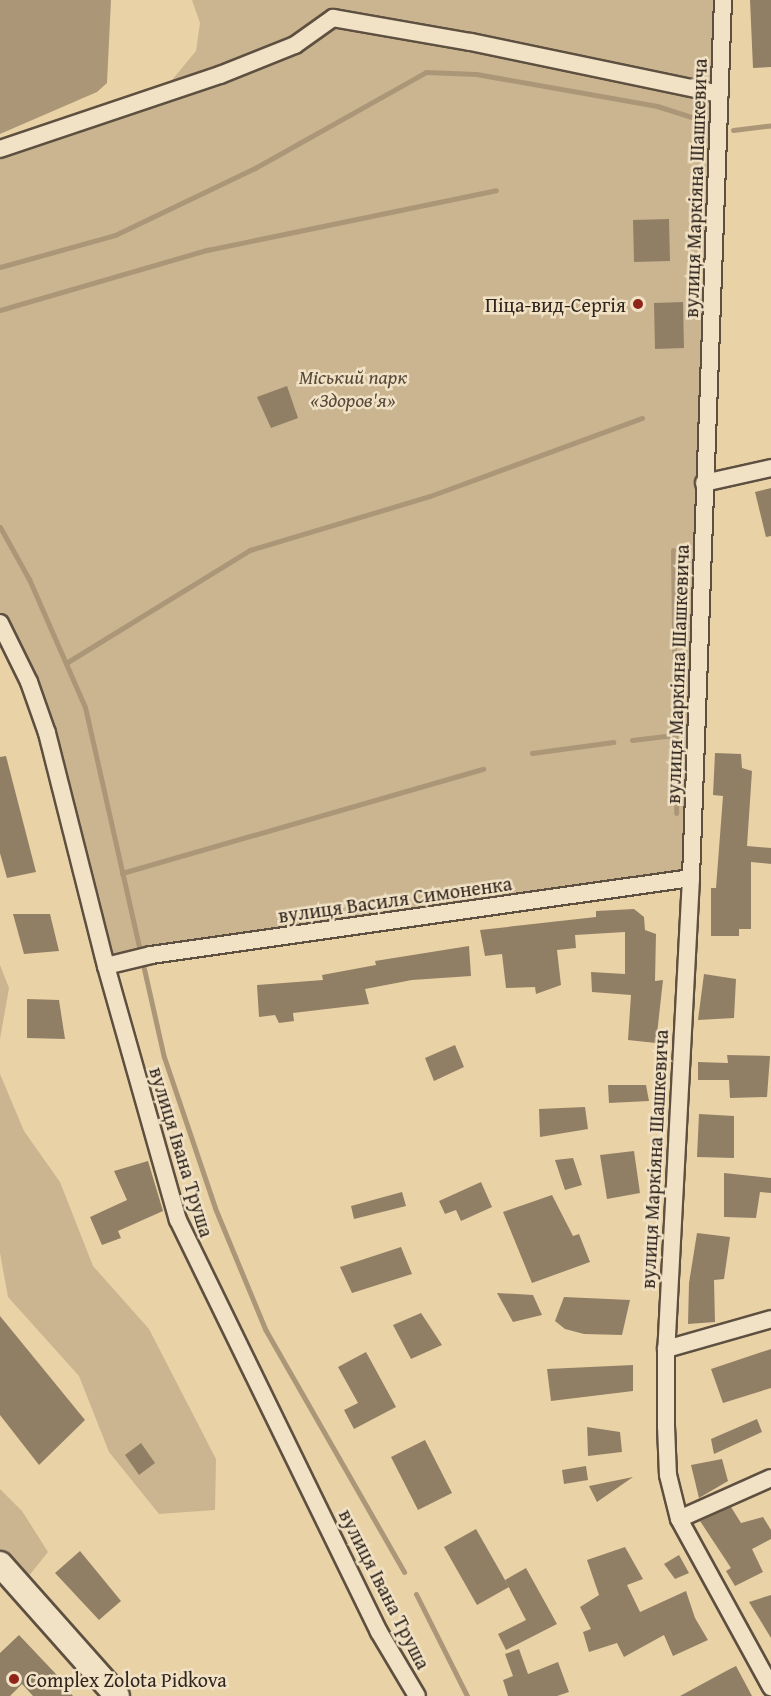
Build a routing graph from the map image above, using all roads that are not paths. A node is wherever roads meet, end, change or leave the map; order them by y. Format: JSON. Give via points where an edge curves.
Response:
{"nodes":[{"id":1,"x":723,"y":0,"type":"edge"},
{"id":2,"x":720,"y":94,"type":"junction"},
{"id":3,"x":0,"y":149,"type":"edge"},
{"id":4,"x":771,"y":468,"type":"edge"},
{"id":5,"x":704,"y":483,"type":"junction"},
{"id":6,"x":0,"y":623,"type":"edge"},
{"id":7,"x":691,"y":879,"type":"junction"},
{"id":8,"x":106,"y":966,"type":"junction"},
{"id":9,"x":771,"y":1319,"type":"edge"},
{"id":10,"x":666,"y":1349,"type":"junction"},
{"id":11,"x":771,"y":1478,"type":"edge"},
{"id":12,"x":679,"y":1519,"type":"junction"},
{"id":13,"x":0,"y":1564,"type":"edge"},
{"id":14,"x":771,"y":1687,"type":"edge"},
{"id":15,"x":117,"y":1696,"type":"edge"},
{"id":16,"x":417,"y":1696,"type":"edge"}],
"edges":[{"from":1,"to":2,"type":"street","name":"вулиця Маркіяна Шашкевича"},
{"from":2,"to":3,"type":"street","via":[[471,42],[333,18],[295,45],[231,71]]},
{"from":2,"to":5,"type":"street","name":"вулиця Маркіяна Шашкевича"},
{"from":4,"to":5,"type":"street"},
{"from":5,"to":7,"type":"street","name":"вулиця Маркіяна Шашкевича"},
{"from":6,"to":8,"type":"street","name":"вулиця Івана Труша","via":[[29,682],[47,733]]},
{"from":7,"to":8,"type":"street","name":"вулиця Василя Симоненка","via":[[151,955]]},
{"from":7,"to":10,"type":"street","name":"вулиця Маркіяна Шашкевича"},
{"from":8,"to":16,"type":"street","name":"вулиця Івана Труша","via":[[178,1220],[191,1252],[379,1632]]},
{"from":9,"to":10,"type":"street"},
{"from":10,"to":12,"type":"street","name":"вулиця Маркіяна Шашкевича","via":[[668,1475]]},
{"from":11,"to":12,"type":"street"},
{"from":12,"to":14,"type":"street","name":"вулиця Маркіяна Шашкевича"},
{"from":13,"to":15,"type":"street"}]}
